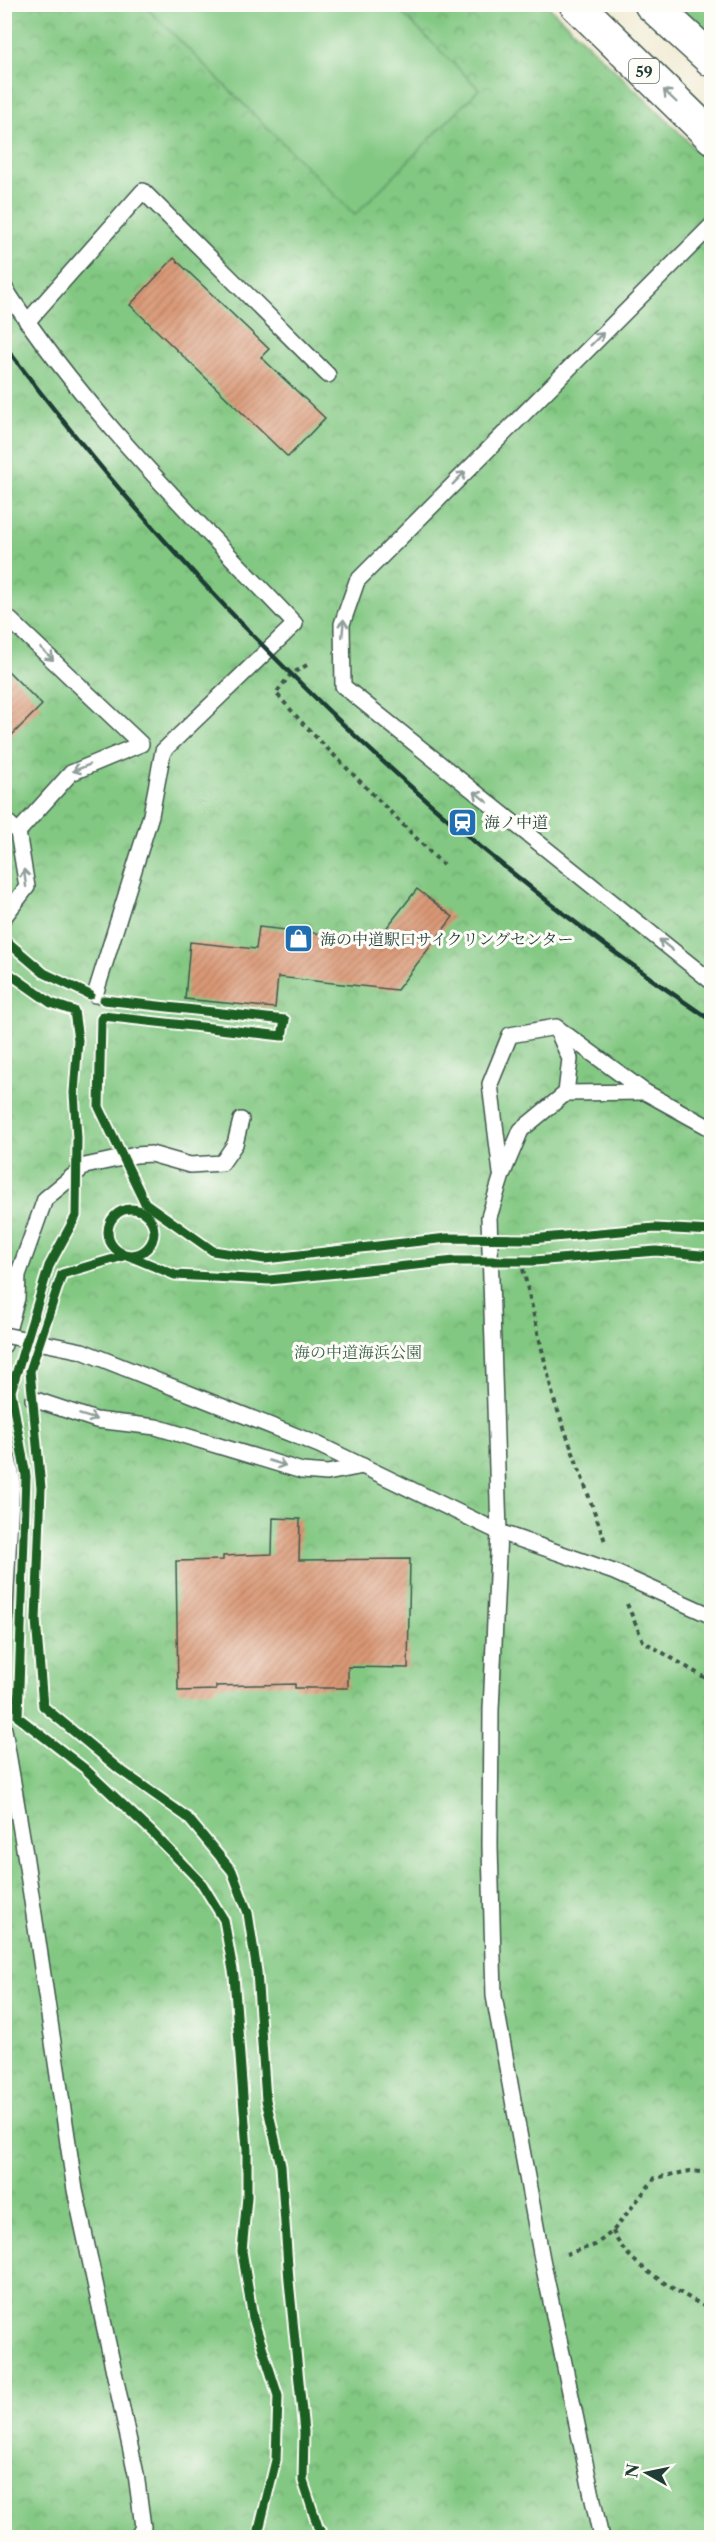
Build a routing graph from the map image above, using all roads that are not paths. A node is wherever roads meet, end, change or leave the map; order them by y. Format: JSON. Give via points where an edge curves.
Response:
{"nodes":[{"id":1,"x":576,"y":4,"type":"edge"},
{"id":2,"x":651,"y":4,"type":"edge"},
{"id":3,"x":711,"y":60,"type":"edge"},
{"id":4,"x":711,"y":137,"type":"edge"},
{"id":5,"x":711,"y":225,"type":"edge"},
{"id":6,"x":4,"y":287,"type":"edge"},
{"id":7,"x":27,"y":322,"type":"junction"},
{"id":8,"x":328,"y":375,"type":"dead end"},
{"id":9,"x":4,"y":614,"type":"edge"},
{"id":10,"x":141,"y":744,"type":"junction"},
{"id":11,"x":163,"y":751,"type":"junction"},
{"id":12,"x":4,"y":819,"type":"edge"},
{"id":13,"x":18,"y":832,"type":"junction"},
{"id":14,"x":4,"y":917,"type":"edge"},
{"id":15,"x":711,"y":982,"type":"edge"},
{"id":16,"x":95,"y":995,"type":"dead end"},
{"id":17,"x":556,"y":1027,"type":"junction"},
{"id":18,"x":645,"y":1092,"type":"junction"},
{"id":19,"x":566,"y":1093,"type":"junction"},
{"id":20,"x":241,"y":1120,"type":"dead end"},
{"id":21,"x":711,"y":1129,"type":"edge"},
{"id":22,"x":502,"y":1174,"type":"junction"},
{"id":23,"x":4,"y":1335,"type":"edge"},
{"id":24,"x":4,"y":1345,"type":"edge"},
{"id":25,"x":33,"y":1399,"type":"dead end"},
{"id":26,"x":4,"y":1441,"type":"edge"},
{"id":27,"x":363,"y":1466,"type":"junction"},
{"id":28,"x":499,"y":1532,"type":"junction"},
{"id":29,"x":711,"y":1616,"type":"edge"},
{"id":30,"x":4,"y":1625,"type":"edge"},
{"id":31,"x":4,"y":1729,"type":"edge"},
{"id":32,"x":137,"y":2538,"type":"edge"},
{"id":33,"x":601,"y":2538,"type":"edge"}],
"edges":[{"from":4,"to":1,"type":"main road","number":"59","one_way":true},
{"from":2,"to":3,"type":"main road"},
{"from":15,"to":5,"type":"lane","one_way":true,"via":[[343,686],[342,624],[357,580]]},
{"from":6,"to":7,"type":"lane"},
{"from":7,"to":8,"type":"lane","via":[[143,191]]},
{"from":7,"to":11,"type":"lane","via":[[129,448],[295,624]]},
{"from":9,"to":10,"type":"lane","one_way":true},
{"from":10,"to":11,"type":"lane"},
{"from":10,"to":13,"type":"lane","one_way":true,"via":[[71,773]]},
{"from":11,"to":16,"type":"lane","via":[[151,815]]},
{"from":12,"to":13,"type":"lane"},
{"from":14,"to":13,"type":"lane","one_way":true,"via":[[27,887]]},
{"from":17,"to":18,"type":"lane"},
{"from":17,"to":19,"type":"lane","via":[[570,1059]]},
{"from":17,"to":22,"type":"lane","via":[[510,1035],[490,1084]]},
{"from":18,"to":19,"type":"lane"},
{"from":18,"to":21,"type":"lane"},
{"from":19,"to":22,"type":"lane","via":[[521,1130]]},
{"from":20,"to":24,"type":"lane","via":[[235,1144],[222,1163],[190,1165],[151,1154],[136,1155],[85,1166],[45,1199],[18,1275],[17,1298]]},
{"from":22,"to":28,"type":"lane","via":[[489,1217]]},
{"from":23,"to":27,"type":"lane","bridge":true,"via":[[82,1351],[319,1444]]},
{"from":25,"to":27,"type":"lane","one_way":true,"via":[[96,1420],[156,1427],[302,1471],[327,1473]]},
{"from":26,"to":30,"type":"lane","via":[[12,1478]]},
{"from":27,"to":28,"type":"lane"},
{"from":28,"to":29,"type":"lane","via":[[614,1572]]},
{"from":28,"to":33,"type":"lane","via":[[491,1721],[494,1996],[542,2259]]},
{"from":31,"to":32,"type":"lane","via":[[75,2190],[136,2474],[143,2527]]}]}
